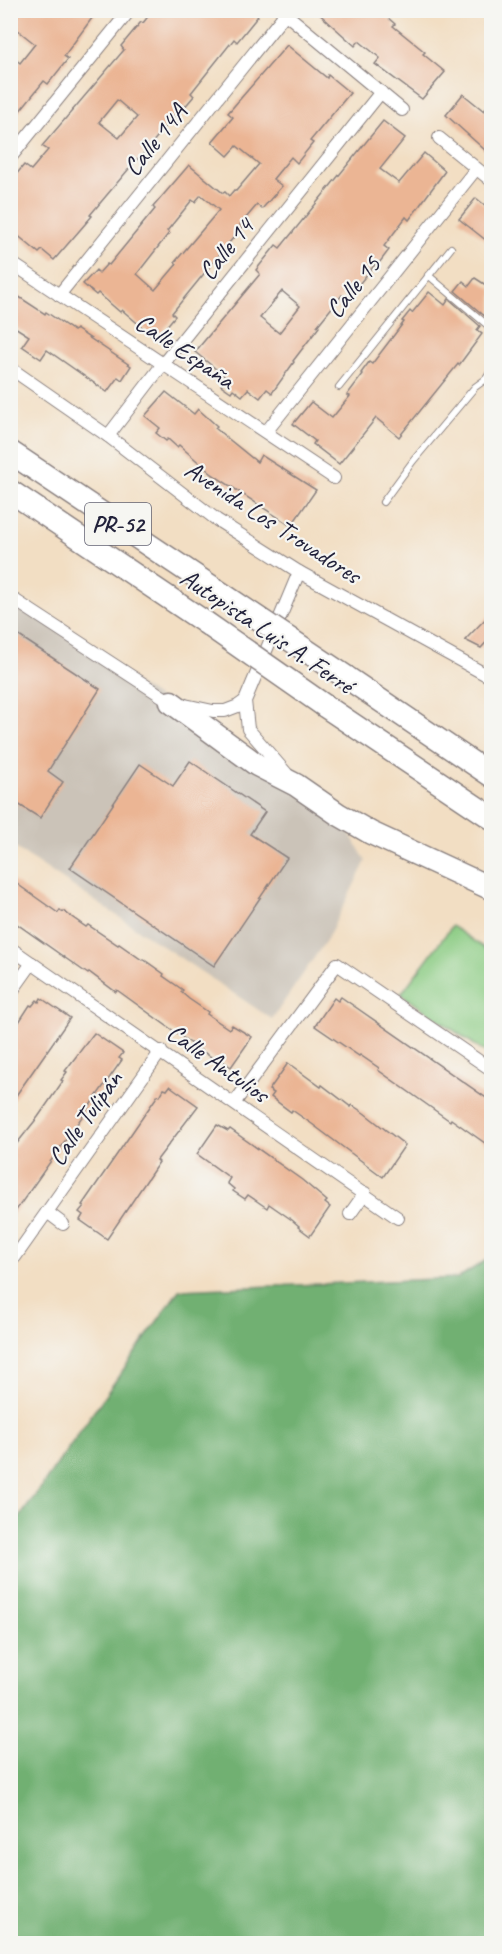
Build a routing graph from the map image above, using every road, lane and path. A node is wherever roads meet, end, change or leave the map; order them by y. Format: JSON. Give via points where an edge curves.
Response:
{"nodes":[{"id":1,"x":130,"y":10,"type":"edge"},
{"id":2,"x":283,"y":12,"type":"edge"},
{"id":3,"x":381,"y":92,"type":"junction"},
{"id":4,"x":402,"y":110,"type":"dead end"},
{"id":5,"x":439,"y":138,"type":"dead end"},
{"id":6,"x":10,"y":158,"type":"edge"},
{"id":7,"x":476,"y":169,"type":"junction"},
{"id":8,"x":492,"y":181,"type":"edge"},
{"id":9,"x":451,"y":248,"type":"dead end"},
{"id":10,"x":10,"y":262,"type":"edge"},
{"id":11,"x":428,"y":275,"type":"junction"},
{"id":12,"x":59,"y":295,"type":"junction"},
{"id":13,"x":492,"y":329,"type":"edge"},
{"id":14,"x":163,"y":363,"type":"junction"},
{"id":15,"x":10,"y":368,"type":"edge"},
{"id":16,"x":492,"y":369,"type":"edge"},
{"id":17,"x":489,"y":379,"type":"edge"},
{"id":18,"x":339,"y":387,"type":"dead end"},
{"id":19,"x":266,"y":432,"type":"junction"},
{"id":20,"x":108,"y":436,"type":"junction"},
{"id":21,"x":10,"y":452,"type":"edge"},
{"id":22,"x":334,"y":478,"type":"dead end"},
{"id":23,"x":10,"y":491,"type":"edge"},
{"id":24,"x":383,"y":502,"type":"dead end"},
{"id":25,"x":299,"y":572,"type":"junction"},
{"id":26,"x":10,"y":597,"type":"edge"},
{"id":27,"x":492,"y":678,"type":"edge"},
{"id":28,"x":244,"y":701,"type":"junction"},
{"id":29,"x":171,"y":702,"type":"junction"},
{"id":30,"x":492,"y":776,"type":"edge"},
{"id":31,"x":296,"y":785,"type":"junction"},
{"id":32,"x":492,"y":818,"type":"edge"},
{"id":33,"x":492,"y":890,"type":"edge"},
{"id":34,"x":10,"y":948,"type":"edge"},
{"id":35,"x":32,"y":963,"type":"junction"},
{"id":36,"x":10,"y":994,"type":"edge"},
{"id":37,"x":161,"y":1051,"type":"junction"},
{"id":38,"x":492,"y":1070,"type":"edge"},
{"id":39,"x":235,"y":1102,"type":"junction"},
{"id":40,"x":365,"y":1193,"type":"junction"},
{"id":41,"x":47,"y":1212,"type":"junction"},
{"id":42,"x":350,"y":1214,"type":"dead end"},
{"id":43,"x":398,"y":1218,"type":"dead end"},
{"id":44,"x":63,"y":1224,"type":"dead end"},
{"id":45,"x":15,"y":1257,"type":"dead end"}],
"edges":[{"from":1,"to":6,"type":"street"},
{"from":2,"to":3,"type":"street"},
{"from":2,"to":12,"type":"street","name":"Calle 14A"},
{"from":3,"to":4,"type":"street"},
{"from":3,"to":14,"type":"street","name":"Calle 14"},
{"from":5,"to":7,"type":"street"},
{"from":7,"to":8,"type":"street"},
{"from":7,"to":19,"type":"street","name":"Calle 15"},
{"from":9,"to":11,"type":"lane"},
{"from":10,"to":12,"type":"street","name":"Calle España"},
{"from":11,"to":13,"type":"lane"},
{"from":11,"to":18,"type":"lane"},
{"from":12,"to":14,"type":"street","name":"Calle España"},
{"from":14,"to":19,"type":"street","name":"Calle España"},
{"from":14,"to":20,"type":"street","name":"Calle 14"},
{"from":15,"to":20,"type":"street","name":"Avenida Los Trovadores"},
{"from":16,"to":17,"type":"lane"},
{"from":17,"to":24,"type":"lane","via":[[475,387]]},
{"from":19,"to":22,"type":"street","name":"Calle España"},
{"from":20,"to":25,"type":"street","name":"Avenida Los Trovadores","via":[[218,520]]},
{"from":21,"to":30,"type":"highway","name":"Autopista Luis A. Ferré","number":"PR-52","bridge":true},
{"from":23,"to":32,"type":"highway","name":"Autopista Luis A. Ferré","number":"PR-52","bridge":true},
{"from":25,"to":27,"type":"street","name":"Avenida Los Trovadores"},
{"from":25,"to":28,"type":"street"},
{"from":26,"to":29,"type":"street"},
{"from":28,"to":29,"type":"street","via":[[225,711]]},
{"from":28,"to":31,"type":"street","via":[[248,729]]},
{"from":29,"to":31,"type":"highway","via":[[257,765]]},
{"from":31,"to":33,"type":"highway","via":[[371,833]]},
{"from":34,"to":35,"type":"street","name":"Calle Antulios"},
{"from":35,"to":36,"type":"street"},
{"from":35,"to":37,"type":"street","name":"Calle Antulios"},
{"from":37,"to":39,"type":"street","name":"Calle Antulios"},
{"from":37,"to":41,"type":"street","name":"Calle Tulipán"},
{"from":38,"to":39,"type":"street","via":[[337,964]]},
{"from":39,"to":40,"type":"street","name":"Calle Antulios"},
{"from":40,"to":42,"type":"street"},
{"from":40,"to":43,"type":"street","name":"Calle Antulios"},
{"from":41,"to":44,"type":"street"},
{"from":41,"to":45,"type":"street","name":"Calle Tulipán"}]}
